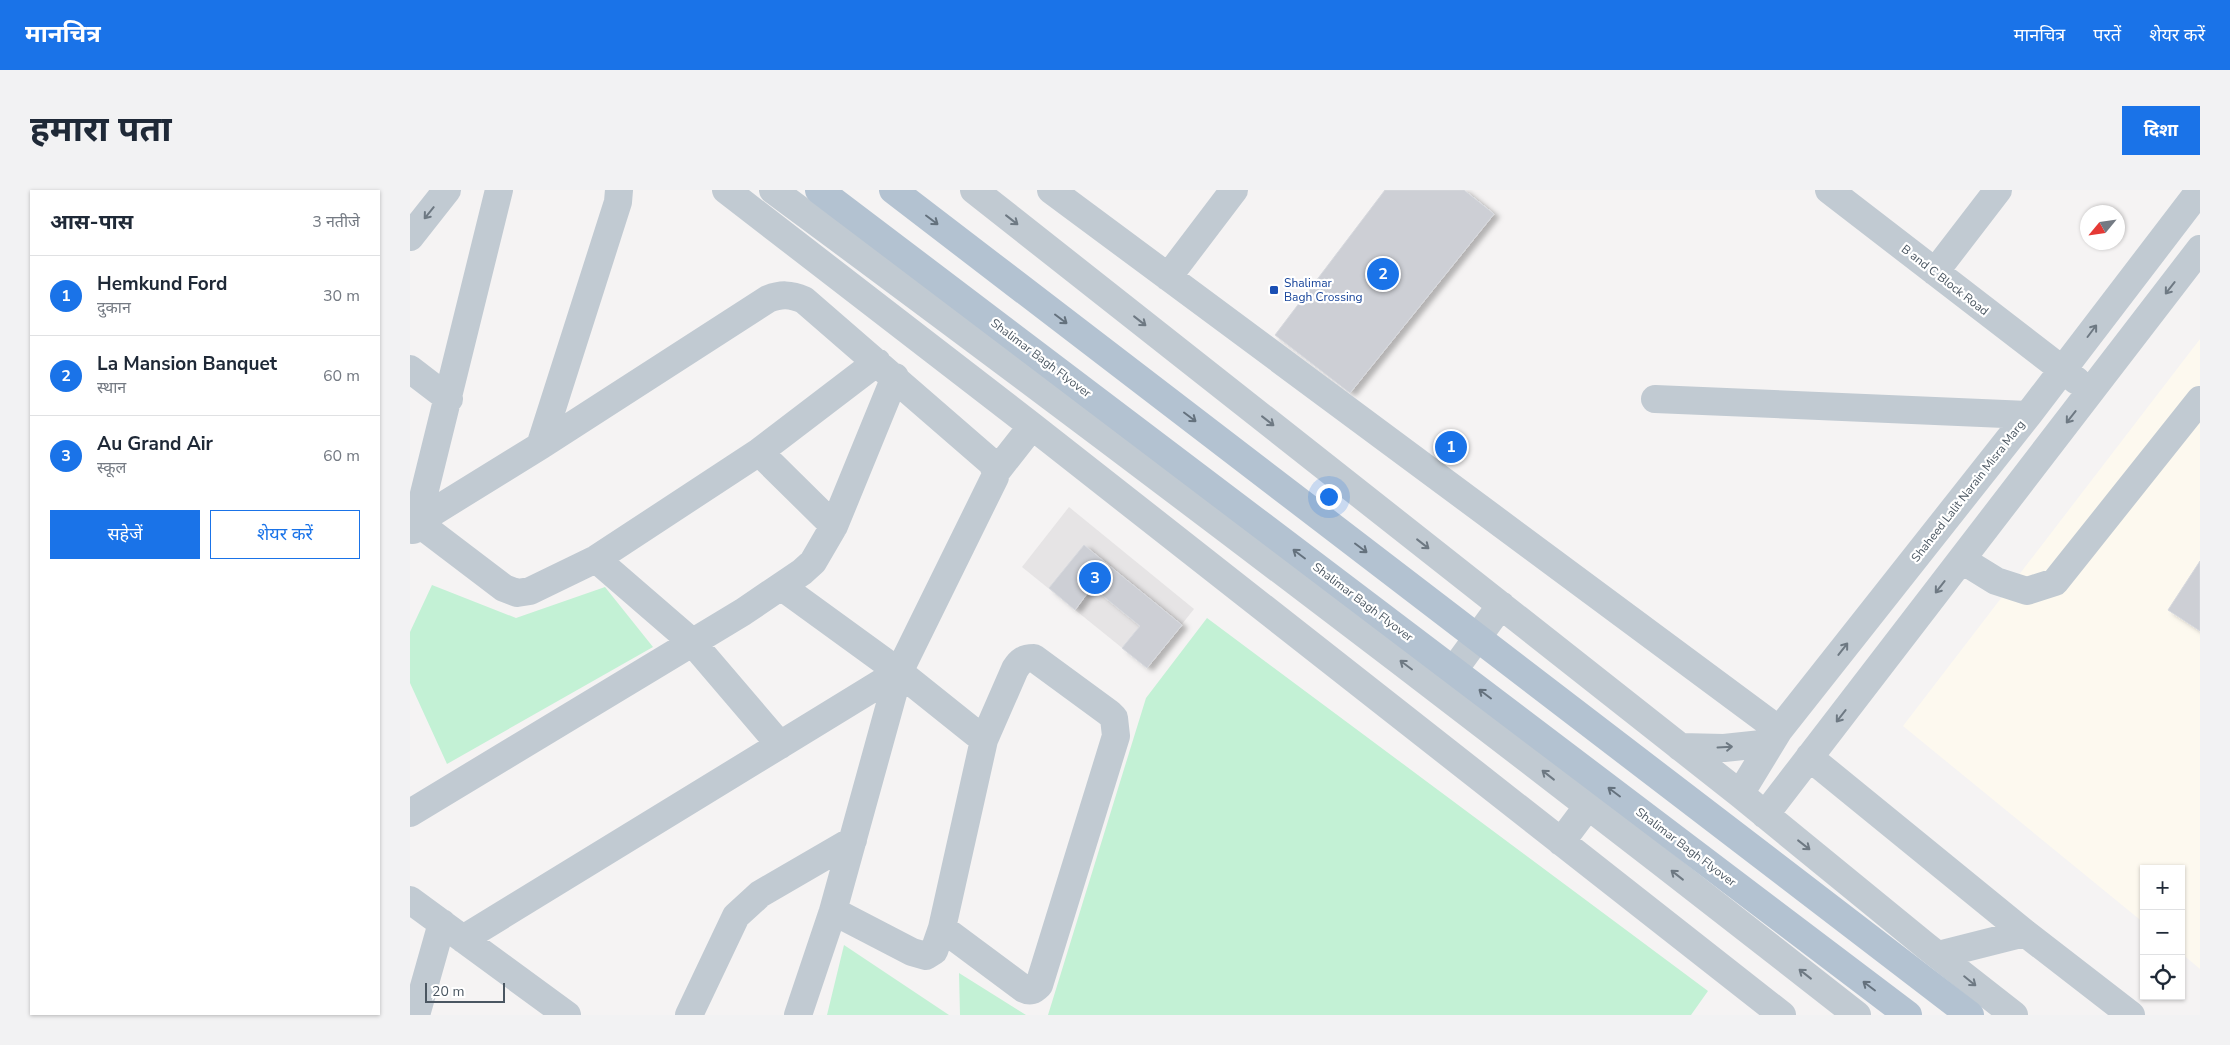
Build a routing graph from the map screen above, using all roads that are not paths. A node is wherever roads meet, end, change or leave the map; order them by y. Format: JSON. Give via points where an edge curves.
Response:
{"nodes":[{"id":1,"x":447,"y":190,"type":"edge"},
{"id":2,"x":498,"y":190,"type":"edge"},
{"id":3,"x":619,"y":190,"type":"edge"},
{"id":4,"x":726,"y":190,"type":"edge"},
{"id":5,"x":773,"y":190,"type":"edge"},
{"id":6,"x":819,"y":190,"type":"edge"},
{"id":7,"x":893,"y":190,"type":"edge"},
{"id":8,"x":974,"y":190,"type":"edge"},
{"id":9,"x":1051,"y":190,"type":"edge"},
{"id":10,"x":1234,"y":190,"type":"edge"},
{"id":11,"x":1828,"y":190,"type":"edge"},
{"id":12,"x":1998,"y":190,"type":"edge"},
{"id":13,"x":2200,"y":190,"type":"edge"},
{"id":14,"x":410,"y":237,"type":"edge"},
{"id":15,"x":2200,"y":249,"type":"edge"},
{"id":16,"x":1935,"y":272,"type":"junction"},
{"id":17,"x":1168,"y":277,"type":"junction"},
{"id":18,"x":410,"y":369,"type":"edge"},
{"id":19,"x":886,"y":370,"type":"junction"},
{"id":20,"x":2062,"y":370,"type":"junction"},
{"id":21,"x":2091,"y":391,"type":"junction"},
{"id":22,"x":1655,"y":398,"type":"dead end"},
{"id":23,"x":449,"y":399,"type":"junction"},
{"id":24,"x":2200,"y":400,"type":"edge"},
{"id":25,"x":2028,"y":415,"type":"junction"},
{"id":26,"x":1032,"y":426,"type":"junction"},
{"id":27,"x":540,"y":446,"type":"junction"},
{"id":28,"x":759,"y":452,"type":"junction"},
{"id":29,"x":996,"y":472,"type":"junction"},
{"id":30,"x":834,"y":526,"type":"junction"},
{"id":31,"x":414,"y":529,"type":"edge"},
{"id":32,"x":596,"y":558,"type":"junction"},
{"id":33,"x":1962,"y":560,"type":"junction"},
{"id":34,"x":782,"y":587,"type":"junction"},
{"id":35,"x":1501,"y":606,"type":"junction"},
{"id":36,"x":692,"y":642,"type":"junction"},
{"id":37,"x":899,"y":672,"type":"junction"},
{"id":38,"x":1439,"y":690,"type":"junction"},
{"id":39,"x":1775,"y":737,"type":"junction"},
{"id":40,"x":984,"y":740,"type":"junction"},
{"id":41,"x":780,"y":745,"type":"junction"},
{"id":42,"x":1680,"y":747,"type":"junction"},
{"id":43,"x":1810,"y":757,"type":"junction"},
{"id":44,"x":1745,"y":786,"type":"junction"},
{"id":45,"x":1588,"y":806,"type":"junction"},
{"id":46,"x":1771,"y":807,"type":"junction"},
{"id":47,"x":410,"y":813,"type":"edge"},
{"id":48,"x":853,"y":840,"type":"junction"},
{"id":49,"x":1561,"y":842,"type":"junction"},
{"id":50,"x":410,"y":900,"type":"edge"},
{"id":51,"x":833,"y":910,"type":"junction"},
{"id":52,"x":442,"y":923,"type":"junction"},
{"id":53,"x":942,"y":928,"type":"junction"},
{"id":54,"x":2025,"y":933,"type":"junction"},
{"id":55,"x":463,"y":939,"type":"junction"},
{"id":56,"x":1938,"y":955,"type":"junction"},
{"id":57,"x":416,"y":1015,"type":"edge"},
{"id":58,"x":568,"y":1015,"type":"edge"},
{"id":59,"x":689,"y":1015,"type":"edge"},
{"id":60,"x":798,"y":1015,"type":"edge"},
{"id":61,"x":1782,"y":1015,"type":"edge"},
{"id":62,"x":1858,"y":1015,"type":"edge"},
{"id":63,"x":1908,"y":1015,"type":"edge"},
{"id":64,"x":1970,"y":1015,"type":"edge"},
{"id":65,"x":2014,"y":1015,"type":"edge"},
{"id":66,"x":2131,"y":1015,"type":"edge"}],
"edges":[{"from":1,"to":14,"type":"street","one_way":true},
{"from":2,"to":23,"type":"street"},
{"from":3,"to":27,"type":"street","via":[[616,211]]},
{"from":4,"to":26,"type":"street"},
{"from":38,"to":5,"type":"street","one_way":true},
{"from":63,"to":6,"type":"main road","name":"Shalimar Bagh Flyover","one_way":true},
{"from":7,"to":64,"type":"main road","one_way":true},
{"from":8,"to":35,"type":"street","one_way":true},
{"from":9,"to":17,"type":"street"},
{"from":10,"to":17,"type":"street"},
{"from":11,"to":16,"type":"street","name":"B and C Block Road"},
{"from":12,"to":16,"type":"street"},
{"from":20,"to":13,"type":"street","name":"Shaheed Lalit Narain Misra Marg","one_way":true},
{"from":15,"to":21,"type":"street","one_way":true},
{"from":16,"to":20,"type":"street","name":"B and C Block Road"},
{"from":17,"to":39,"type":"street"},
{"from":18,"to":23,"type":"street"},
{"from":19,"to":27,"type":"street","via":[[804,300],[780,294]]},
{"from":19,"to":28,"type":"street"},
{"from":19,"to":29,"type":"street","via":[[992,463]]},
{"from":19,"to":30,"type":"street"},
{"from":20,"to":21,"type":"street","name":"B and C Block Road"},
{"from":20,"to":25,"type":"street","name":"Shaheed Lalit Narain Misra Marg"},
{"from":21,"to":33,"type":"street","one_way":true},
{"from":22,"to":25,"type":"street"},
{"from":23,"to":31,"type":"street"},
{"from":24,"to":33,"type":"street","via":[[2055,582],[2027,592],[1996,581]]},
{"from":39,"to":25,"type":"street","name":"Shaheed Lalit Narain Misra Marg","one_way":true},
{"from":26,"to":29,"type":"street"},
{"from":26,"to":49,"type":"street"},
{"from":27,"to":31,"type":"street"},
{"from":28,"to":30,"type":"street"},
{"from":28,"to":32,"type":"street"},
{"from":29,"to":37,"type":"street"},
{"from":30,"to":34,"type":"street","via":[[813,562]]},
{"from":31,"to":32,"type":"street","via":[[504,588],[517,593],[530,591]]},
{"from":32,"to":36,"type":"street"},
{"from":33,"to":43,"type":"street","one_way":true},
{"from":34,"to":36,"type":"street"},
{"from":34,"to":37,"type":"street"},
{"from":35,"to":38,"type":"street"},
{"from":35,"to":42,"type":"street"},
{"from":36,"to":41,"type":"street"},
{"from":36,"to":47,"type":"street"},
{"from":37,"to":40,"type":"street"},
{"from":37,"to":41,"type":"street"},
{"from":37,"to":48,"type":"street"},
{"from":45,"to":38,"type":"street","one_way":true},
{"from":42,"to":39,"type":"street","one_way":true,"via":[[1724,748]]},
{"from":39,"to":44,"type":"street","name":"Shaheed Lalit Narain Misra Marg"},
{"from":40,"to":53,"type":"street"},
{"from":40,"to":53,"type":"street","via":[[1015,669],[1026,658],[1034,658],[1108,713],[1114,718],[1116,728],[1034,990],[1024,989]]},
{"from":41,"to":55,"type":"street"},
{"from":42,"to":44,"type":"street"},
{"from":43,"to":46,"type":"street"},
{"from":43,"to":54,"type":"street"},
{"from":44,"to":46,"type":"street"},
{"from":45,"to":49,"type":"street"},
{"from":62,"to":45,"type":"street","one_way":true},
{"from":46,"to":56,"type":"street","one_way":true},
{"from":48,"to":51,"type":"street"},
{"from":48,"to":59,"type":"street","via":[[760,894],[736,916]]},
{"from":49,"to":61,"type":"street"},
{"from":50,"to":52,"type":"street"},
{"from":51,"to":53,"type":"street","via":[[912,952],[926,956],[934,951]]},
{"from":51,"to":60,"type":"street"},
{"from":52,"to":55,"type":"street"},
{"from":52,"to":57,"type":"street"},
{"from":54,"to":56,"type":"street"},
{"from":54,"to":66,"type":"street"},
{"from":55,"to":58,"type":"street"},
{"from":56,"to":65,"type":"street","one_way":true}]}
